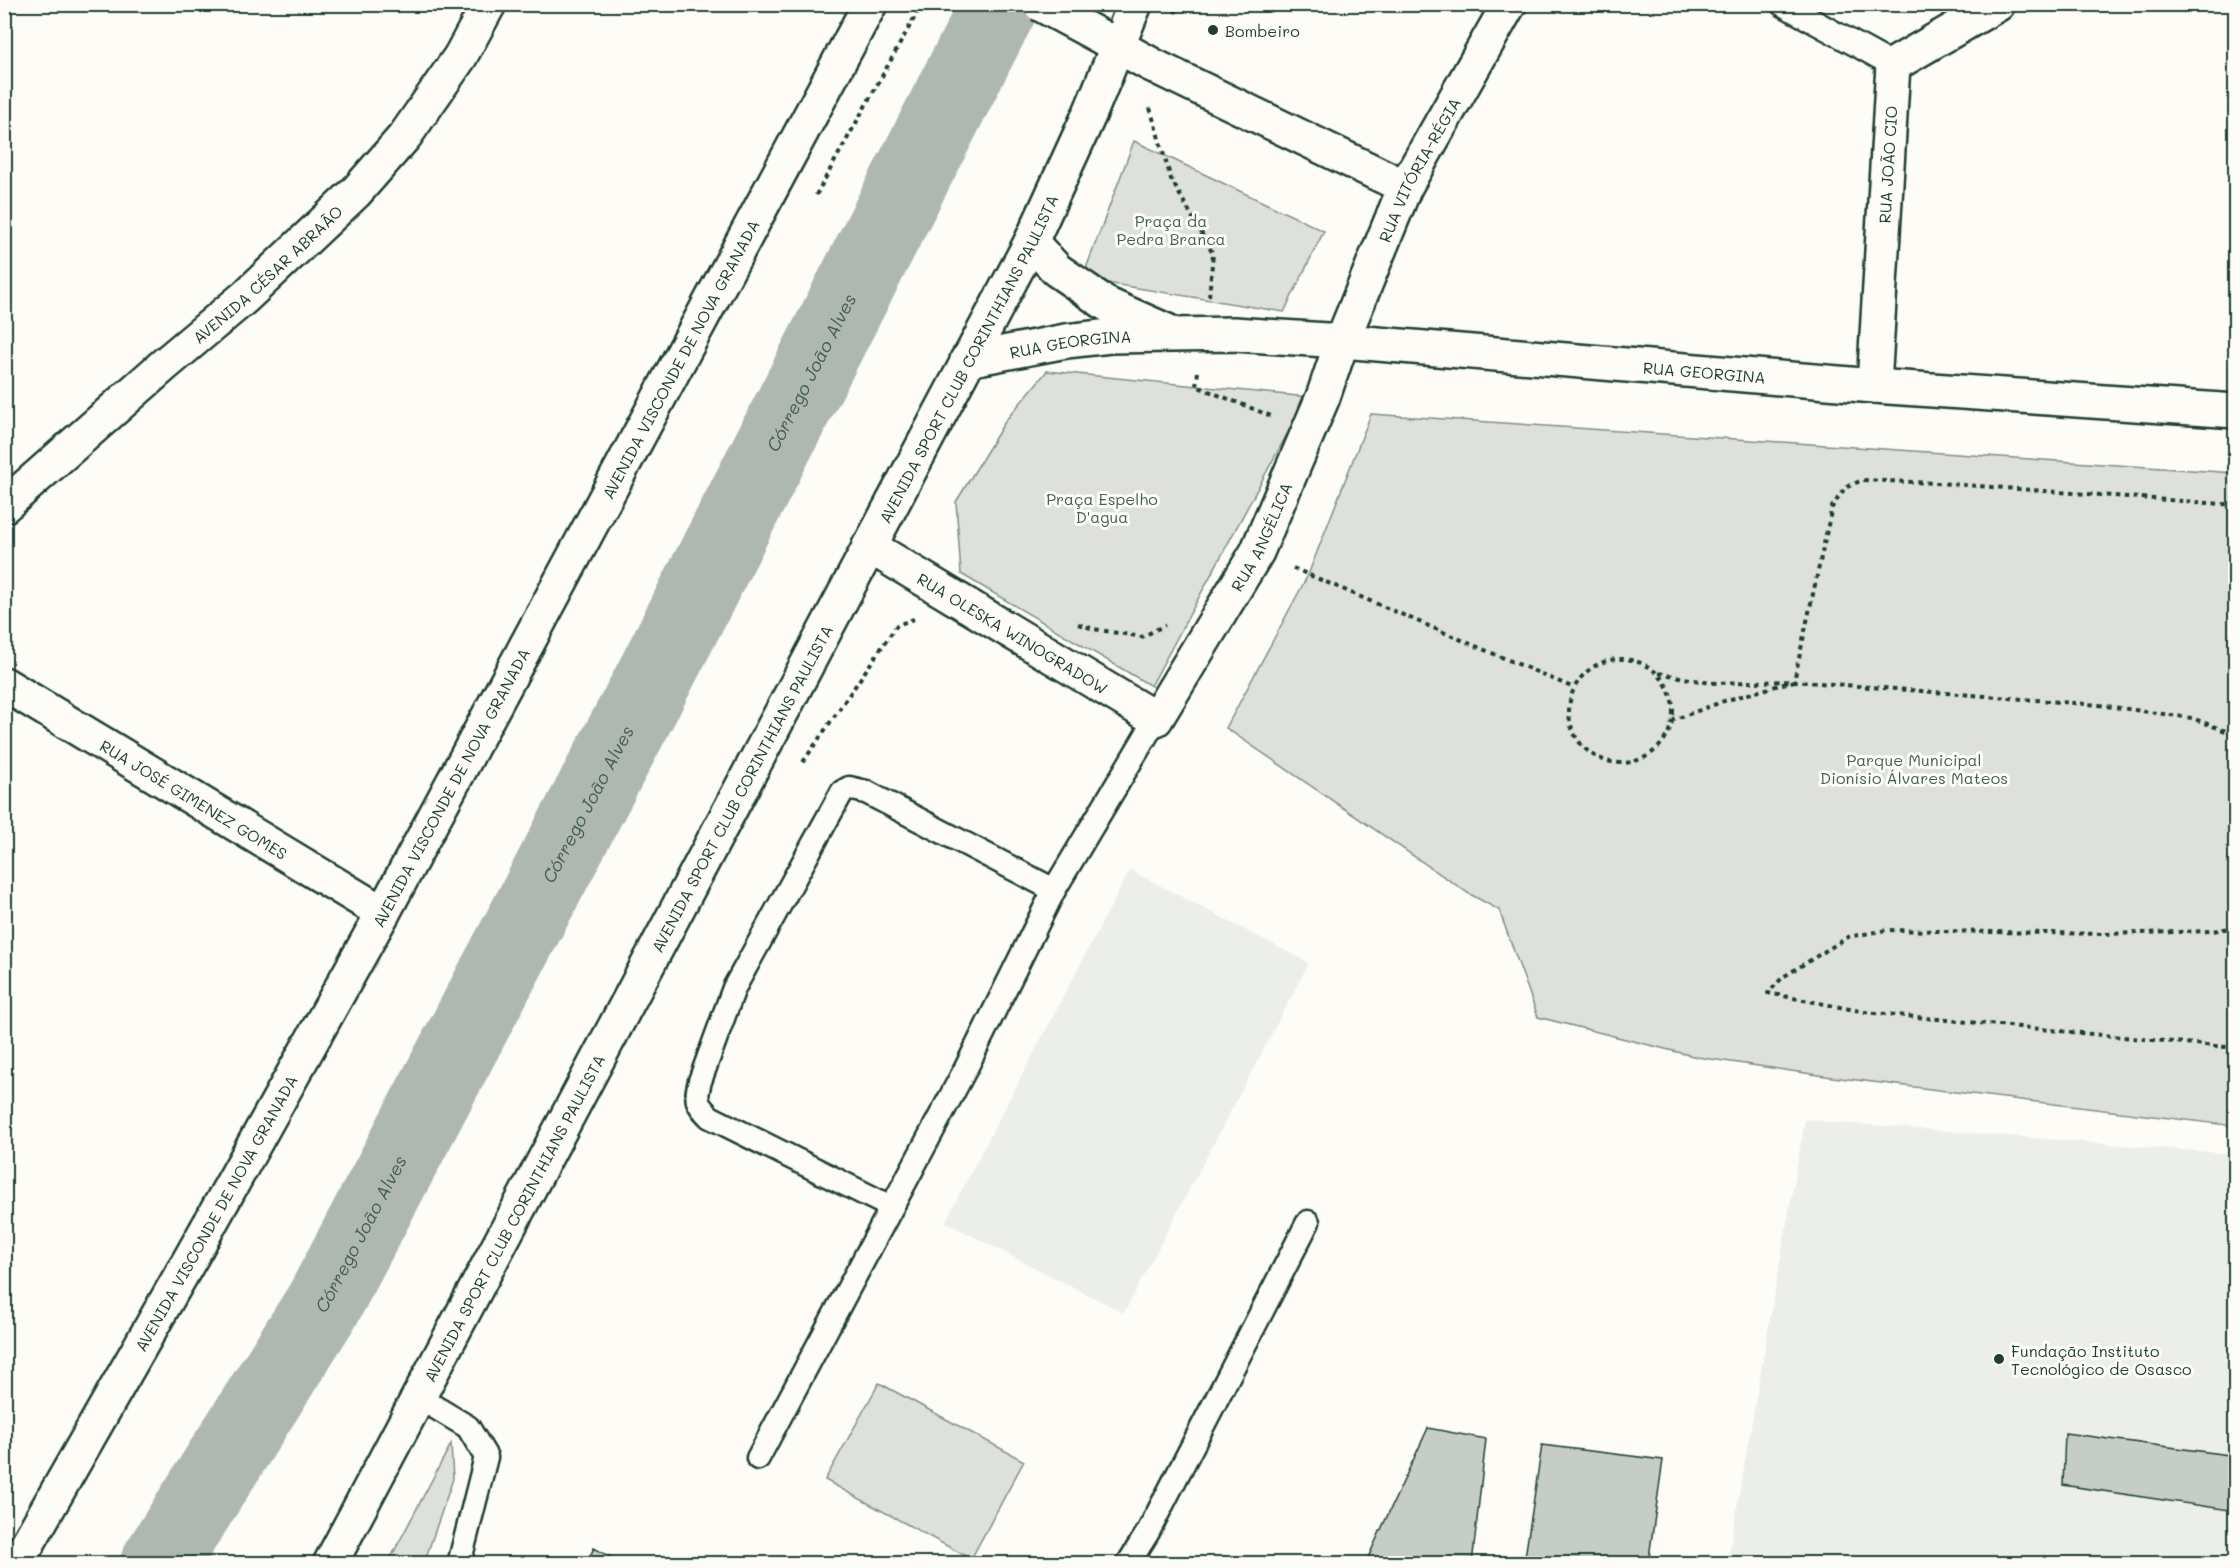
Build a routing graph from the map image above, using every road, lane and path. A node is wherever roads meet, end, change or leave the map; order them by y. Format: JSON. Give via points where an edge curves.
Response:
{"nodes":[{"id":1,"x":489,"y":4,"type":"edge"},
{"id":2,"x":870,"y":4,"type":"edge"},
{"id":3,"x":1040,"y":4,"type":"edge"},
{"id":4,"x":1135,"y":4,"type":"edge"},
{"id":5,"x":1509,"y":4,"type":"edge"},
{"id":6,"x":1782,"y":4,"type":"edge"},
{"id":7,"x":1998,"y":4,"type":"edge"},
{"id":8,"x":1110,"y":41,"type":"junction"},
{"id":9,"x":1893,"y":65,"type":"junction"},
{"id":10,"x":1405,"y":187,"type":"junction"},
{"id":11,"x":1031,"y":242,"type":"junction"},
{"id":12,"x":1174,"y":334,"type":"junction"},
{"id":13,"x":1342,"y":341,"type":"junction"},
{"id":14,"x":967,"y":360,"type":"junction"},
{"id":15,"x":1874,"y":386,"type":"junction"},
{"id":16,"x":2235,"y":411,"type":"edge"},
{"id":17,"x":2235,"y":505,"type":"edge"},
{"id":18,"x":4,"y":506,"type":"edge"},
{"id":19,"x":869,"y":546,"type":"junction"},
{"id":20,"x":1257,"y":552,"type":"junction"},
{"id":21,"x":1658,"y":673,"type":"junction"},
{"id":22,"x":1794,"y":681,"type":"junction"},
{"id":23,"x":4,"y":684,"type":"edge"},
{"id":24,"x":1574,"y":688,"type":"junction"},
{"id":25,"x":4,"y":708,"type":"edge"},
{"id":26,"x":44,"y":710,"type":"junction"},
{"id":27,"x":1156,"y":719,"type":"junction"},
{"id":28,"x":1674,"y":720,"type":"junction"},
{"id":29,"x":2235,"y":735,"type":"edge"},
{"id":30,"x":1054,"y":890,"type":"junction"},
{"id":31,"x":383,"y":913,"type":"junction"},
{"id":32,"x":2235,"y":927,"type":"edge"},
{"id":33,"x":2235,"y":1048,"type":"edge"},
{"id":34,"x":891,"y":1207,"type":"junction"},
{"id":35,"x":1308,"y":1222,"type":"dead end"},
{"id":36,"x":418,"y":1397,"type":"junction"},
{"id":37,"x":758,"y":1458,"type":"dead end"},
{"id":38,"x":16,"y":1563,"type":"edge"},
{"id":39,"x":330,"y":1563,"type":"edge"},
{"id":40,"x":459,"y":1563,"type":"edge"},
{"id":41,"x":1128,"y":1563,"type":"edge"}],
"edges":[{"from":1,"to":18,"type":"street","name":"AVENIDA CÉSAR ABRAÃO","via":[[460,57],[405,136],[356,192],[245,297]]},
{"from":2,"to":31,"type":"street","name":"AVENIDA VISCONDE DE NOVA GRANADA"},
{"from":3,"to":8,"type":"street","bridge":true},
{"from":4,"to":8,"type":"street","name":"AVENIDA SPORT CLUB CORINTHIANS PAULISTA"},
{"from":5,"to":10,"type":"street","name":"RUA VITÓRIA-RÉGIA"},
{"from":6,"to":9,"type":"lane"},
{"from":7,"to":9,"type":"street"},
{"from":8,"to":10,"type":"street"},
{"from":8,"to":11,"type":"street","name":"AVENIDA SPORT CLUB CORINTHIANS PAULISTA","via":[[1090,113]]},
{"from":9,"to":15,"type":"street","name":"RUA JOÃO CIO"},
{"from":10,"to":13,"type":"street","name":"RUA VITÓRIA-RÉGIA"},
{"from":11,"to":12,"type":"street","name":"RUA GEORGINA","via":[[1057,270],[1108,305]]},
{"from":11,"to":14,"type":"street","name":"AVENIDA SPORT CLUB CORINTHIANS PAULISTA"},
{"from":12,"to":13,"type":"street","name":"RUA GEORGINA"},
{"from":12,"to":14,"type":"street","name":"RUA GEORGINA","via":[[1066,341]]},
{"from":13,"to":15,"type":"street","name":"RUA GEORGINA"},
{"from":13,"to":20,"type":"street","name":"RUA ANGÉLICA","via":[[1323,397]]},
{"from":14,"to":19,"type":"street","name":"AVENIDA SPORT CLUB CORINTHIANS PAULISTA"},
{"from":15,"to":16,"type":"street","name":"RUA GEORGINA"},
{"from":17,"to":22,"type":"path","via":[[1862,480],[1845,488],[1832,507]]},
{"from":19,"to":27,"type":"street","name":"RUA OLESKA WINOGRADOW"},
{"from":19,"to":36,"type":"street","name":"AVENIDA SPORT CLUB CORINTHIANS PAULISTA"},
{"from":20,"to":24,"type":"path"},
{"from":20,"to":27,"type":"street","name":"RUA ANGÉLICA"},
{"from":21,"to":22,"type":"path","via":[[1710,683]]},
{"from":21,"to":24,"type":"path","via":[[1645,663],[1612,659],[1596,665]]},
{"from":21,"to":28,"type":"path","via":[[1668,686]]},
{"from":22,"to":28,"type":"path"},
{"from":22,"to":29,"type":"path","via":[[2099,705],[2192,718]]},
{"from":23,"to":26,"type":"street","name":"RUA JOSÉ GIMENEZ GOMES"},
{"from":24,"to":28,"type":"path","via":[[1569,704],[1576,737],[1588,751],[1604,760],[1640,760],[1656,751]]},
{"from":25,"to":26,"type":"street"},
{"from":26,"to":31,"type":"street","name":"RUA JOSÉ GIMENEZ GOMES"},
{"from":27,"to":30,"type":"lane"},
{"from":30,"to":34,"type":"lane","via":[[966,1068]]},
{"from":30,"to":34,"type":"lane","via":[[866,792],[849,788],[842,792],[734,988],[700,1082],[696,1096],[699,1106],[710,1117]]},
{"from":31,"to":38,"type":"street","name":"AVENIDA VISCONDE DE NOVA GRANADA"},
{"from":32,"to":33,"type":"path","via":[[2104,934],[1886,930],[1848,937],[1784,977],[1768,993],[1865,1012]]},
{"from":34,"to":37,"type":"lane"},
{"from":35,"to":41,"type":"lane","via":[[1154,1521]]},
{"from":36,"to":39,"type":"street","name":"AVENIDA SPORT CLUB CORINTHIANS PAULISTA"},
{"from":36,"to":40,"type":"lane","via":[[468,1427],[486,1457]]}]}
